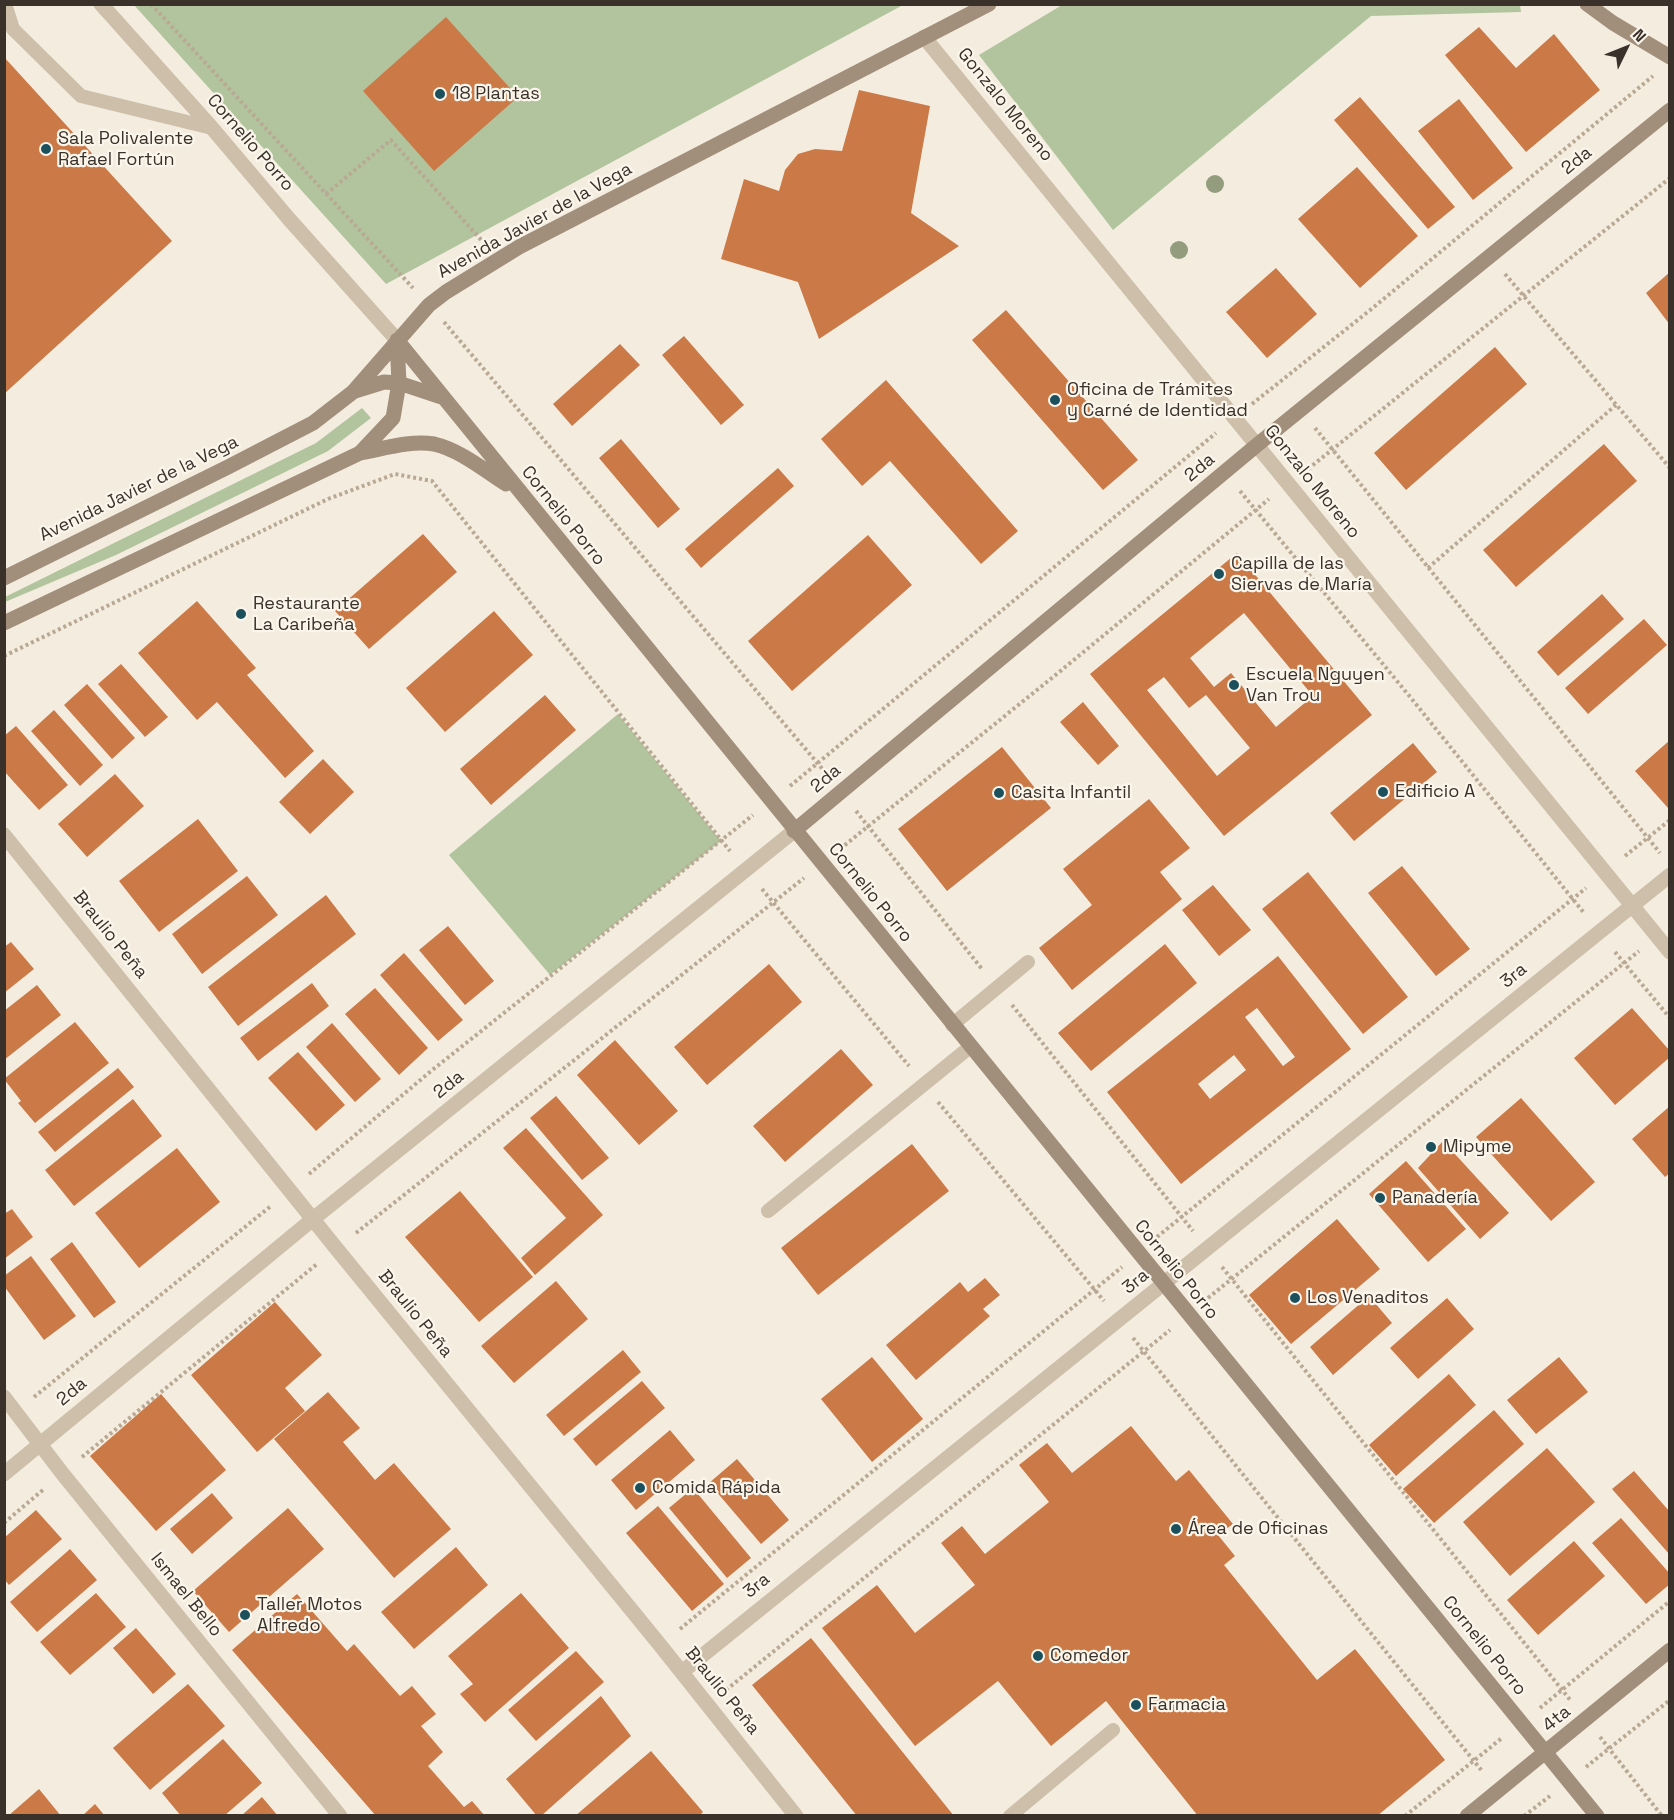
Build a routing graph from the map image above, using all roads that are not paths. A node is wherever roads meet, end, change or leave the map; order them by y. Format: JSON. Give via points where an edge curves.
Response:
{"nodes":[{"id":1,"x":5,"y":4,"type":"edge"},
{"id":2,"x":101,"y":4,"type":"edge"},
{"id":3,"x":989,"y":4,"type":"edge"},
{"id":4,"x":1587,"y":4,"type":"edge"},
{"id":5,"x":924,"y":37,"type":"junction"},
{"id":6,"x":1670,"y":57,"type":"edge"},
{"id":7,"x":1670,"y":110,"type":"edge"},
{"id":8,"x":212,"y":128,"type":"junction"},
{"id":9,"x":397,"y":340,"type":"junction"},
{"id":10,"x":399,"y":383,"type":"junction"},
{"id":11,"x":352,"y":392,"type":"junction"},
{"id":12,"x":445,"y":398,"type":"junction"},
{"id":13,"x":1257,"y":445,"type":"junction"},
{"id":14,"x":360,"y":453,"type":"junction"},
{"id":15,"x":518,"y":492,"type":"junction"},
{"id":16,"x":4,"y":578,"type":"edge"},
{"id":17,"x":4,"y":623,"type":"edge"},
{"id":18,"x":794,"y":831,"type":"junction"},
{"id":19,"x":4,"y":835,"type":"edge"},
{"id":20,"x":1670,"y":875,"type":"edge"},
{"id":21,"x":1631,"y":906,"type":"junction"},
{"id":22,"x":1670,"y":952,"type":"edge"},
{"id":23,"x":1028,"y":962,"type":"dead end"},
{"id":24,"x":952,"y":1025,"type":"junction"},
{"id":25,"x":970,"y":1047,"type":"junction"},
{"id":26,"x":768,"y":1211,"type":"dead end"},
{"id":27,"x":313,"y":1219,"type":"junction"},
{"id":28,"x":1163,"y":1284,"type":"junction"},
{"id":29,"x":4,"y":1397,"type":"edge"},
{"id":30,"x":40,"y":1444,"type":"junction"},
{"id":31,"x":4,"y":1474,"type":"edge"},
{"id":32,"x":1670,"y":1650,"type":"edge"},
{"id":33,"x":682,"y":1672,"type":"junction"},
{"id":34,"x":1113,"y":1730,"type":"dead end"},
{"id":35,"x":1546,"y":1752,"type":"junction"},
{"id":36,"x":340,"y":1815,"type":"edge"},
{"id":37,"x":796,"y":1815,"type":"edge"},
{"id":38,"x":1010,"y":1815,"type":"edge"},
{"id":39,"x":1467,"y":1815,"type":"edge"},
{"id":40,"x":1597,"y":1815,"type":"edge"}],
"edges":[{"from":1,"to":8,"type":"lane","via":[[13,29],[81,96]]},
{"from":2,"to":8,"type":"street","name":"Cornelio Porro"},
{"from":3,"to":5,"type":"main road","name":"Avenida Javier de la Vega"},
{"from":4,"to":6,"type":"main road"},
{"from":5,"to":9,"type":"main road","name":"Avenida Javier de la Vega","via":[[499,260],[429,304]]},
{"from":5,"to":13,"type":"street","name":"Gonzalo Moreno"},
{"from":7,"to":13,"type":"main road","name":"2da"},
{"from":8,"to":9,"type":"street","name":"Cornelio Porro"},
{"from":9,"to":10,"type":"main road"},
{"from":9,"to":11,"type":"main road","name":"Avenida Javier de la Vega"},
{"from":9,"to":12,"type":"main road","name":"Cornelio Porro"},
{"from":10,"to":11,"type":"main road","via":[[384,382]]},
{"from":10,"to":12,"type":"main road"},
{"from":10,"to":14,"type":"main road","via":[[393,418]]},
{"from":11,"to":16,"type":"main road","name":"Avenida Javier de la Vega","via":[[313,423]]},
{"from":12,"to":15,"type":"main road","name":"Cornelio Porro"},
{"from":13,"to":18,"type":"main road","name":"2da"},
{"from":13,"to":21,"type":"street","name":"Gonzalo Moreno"},
{"from":14,"to":15,"type":"main road","via":[[433,444],[456,452]]},
{"from":14,"to":17,"type":"main road"},
{"from":15,"to":18,"type":"main road","name":"Cornelio Porro"},
{"from":18,"to":24,"type":"main road","name":"Cornelio Porro"},
{"from":18,"to":27,"type":"street","name":"2da"},
{"from":19,"to":27,"type":"street","name":"Braulio Peña"},
{"from":20,"to":21,"type":"street","name":"3ra"},
{"from":21,"to":22,"type":"street","name":"Gonzalo Moreno"},
{"from":21,"to":28,"type":"street","name":"3ra"},
{"from":23,"to":24,"type":"lane"},
{"from":24,"to":25,"type":"main road","name":"Cornelio Porro"},
{"from":25,"to":26,"type":"lane"},
{"from":25,"to":28,"type":"main road","name":"Cornelio Porro"},
{"from":27,"to":30,"type":"street","name":"2da"},
{"from":27,"to":33,"type":"street","name":"Braulio Peña"},
{"from":28,"to":33,"type":"street","name":"3ra"},
{"from":28,"to":35,"type":"main road","name":"Cornelio Porro"},
{"from":29,"to":30,"type":"street","name":"Ismael Bello"},
{"from":30,"to":31,"type":"street","name":"2da"},
{"from":30,"to":36,"type":"street","name":"Ismael Bello"},
{"from":32,"to":35,"type":"main road","name":"4ta"},
{"from":33,"to":37,"type":"street","name":"Braulio Peña"},
{"from":34,"to":38,"type":"lane"},
{"from":35,"to":39,"type":"main road","name":"4ta"},
{"from":35,"to":40,"type":"main road","name":"Cornelio Porro"}]}
